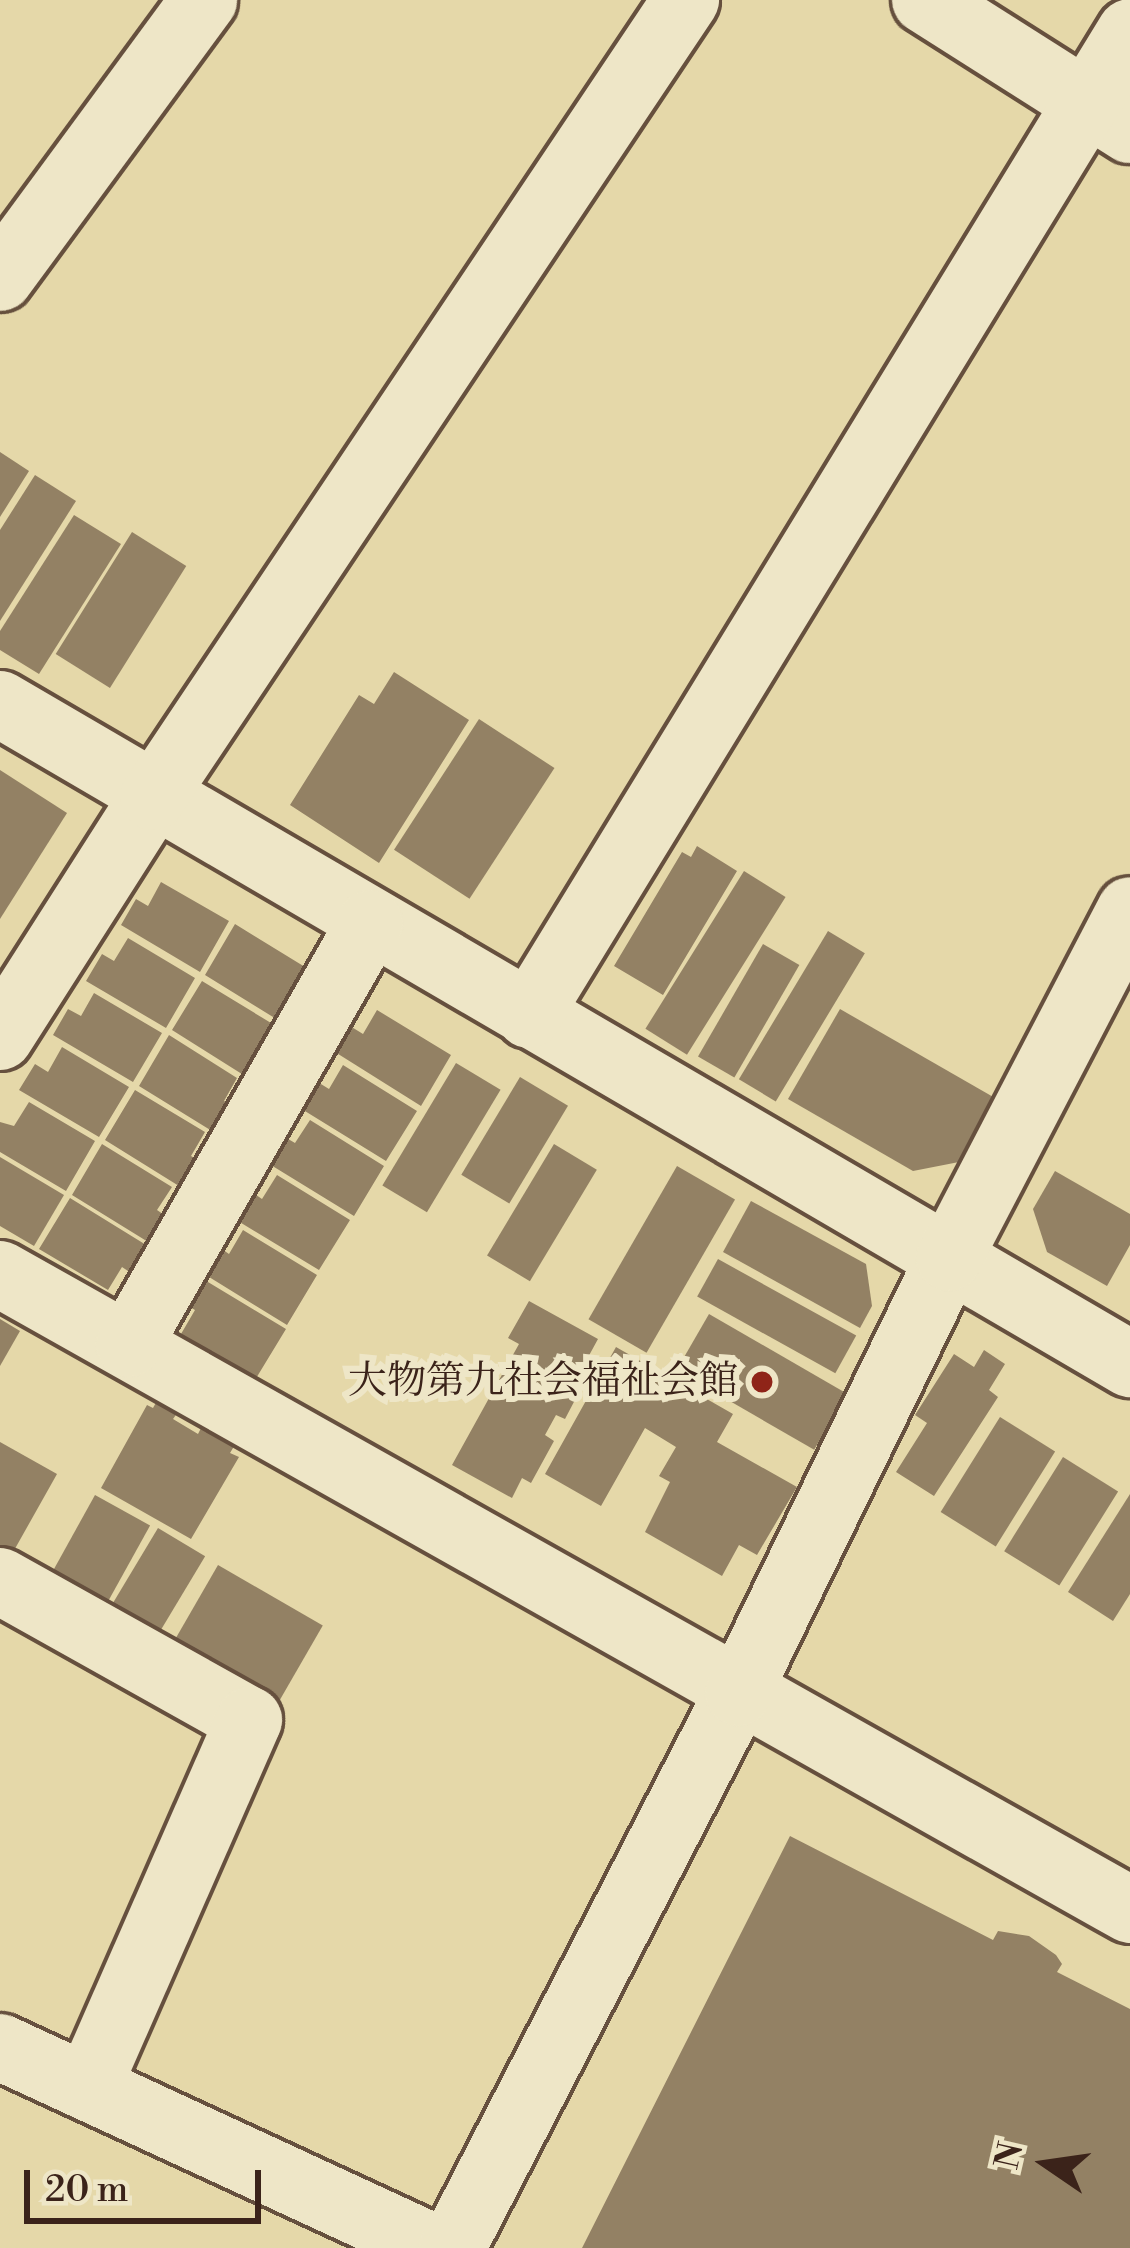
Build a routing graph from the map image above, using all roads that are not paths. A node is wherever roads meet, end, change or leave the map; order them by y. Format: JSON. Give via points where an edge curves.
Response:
{"nodes":[{"id":1,"x":204,"y":0,"type":"edge"},
{"id":2,"x":686,"y":0,"type":"edge"},
{"id":3,"x":925,"y":0,"type":"edge"},
{"id":4,"x":1130,"y":32,"type":"edge"},
{"id":5,"x":1108,"y":116,"type":"edge"},
{"id":6,"x":0,"y":278,"type":"edge"},
{"id":7,"x":0,"y":704,"type":"edge"},
{"id":8,"x":153,"y":797,"type":"junction"},
{"id":9,"x":1130,"y":910,"type":"edge"},
{"id":10,"x":370,"y":923,"type":"junction"},
{"id":11,"x":529,"y":1015,"type":"junction"},
{"id":12,"x":0,"y":1037,"type":"edge"},
{"id":13,"x":949,"y":1258,"type":"junction"},
{"id":14,"x":0,"y":1274,"type":"edge"},
{"id":15,"x":129,"y":1344,"type":"junction"},
{"id":16,"x":1130,"y":1364,"type":"edge"},
{"id":17,"x":0,"y":1581,"type":"edge"},
{"id":18,"x":738,"y":1693,"type":"junction"},
{"id":19,"x":1130,"y":1910,"type":"edge"},
{"id":20,"x":0,"y":2047,"type":"edge"},
{"id":21,"x":88,"y":2087,"type":"junction"},
{"id":22,"x":436,"y":2248,"type":"edge"},
{"id":23,"x":452,"y":2248,"type":"edge"}],
"edges":[{"from":1,"to":6,"type":"street"},
{"from":2,"to":8,"type":"street"},
{"from":3,"to":5,"type":"street"},
{"from":4,"to":5,"type":"street"},
{"from":5,"to":11,"type":"street"},
{"from":7,"to":8,"type":"street"},
{"from":8,"to":10,"type":"street"},
{"from":8,"to":12,"type":"street"},
{"from":9,"to":13,"type":"street"},
{"from":10,"to":11,"type":"street"},
{"from":10,"to":15,"type":"street"},
{"from":11,"to":13,"type":"street"},
{"from":13,"to":16,"type":"street"},
{"from":13,"to":18,"type":"street"},
{"from":14,"to":15,"type":"street"},
{"from":15,"to":18,"type":"street"},
{"from":17,"to":21,"type":"street","via":[[249,1720]]},
{"from":18,"to":19,"type":"street"},
{"from":18,"to":23,"type":"street"},
{"from":20,"to":21,"type":"street"},
{"from":21,"to":22,"type":"street"}]}
